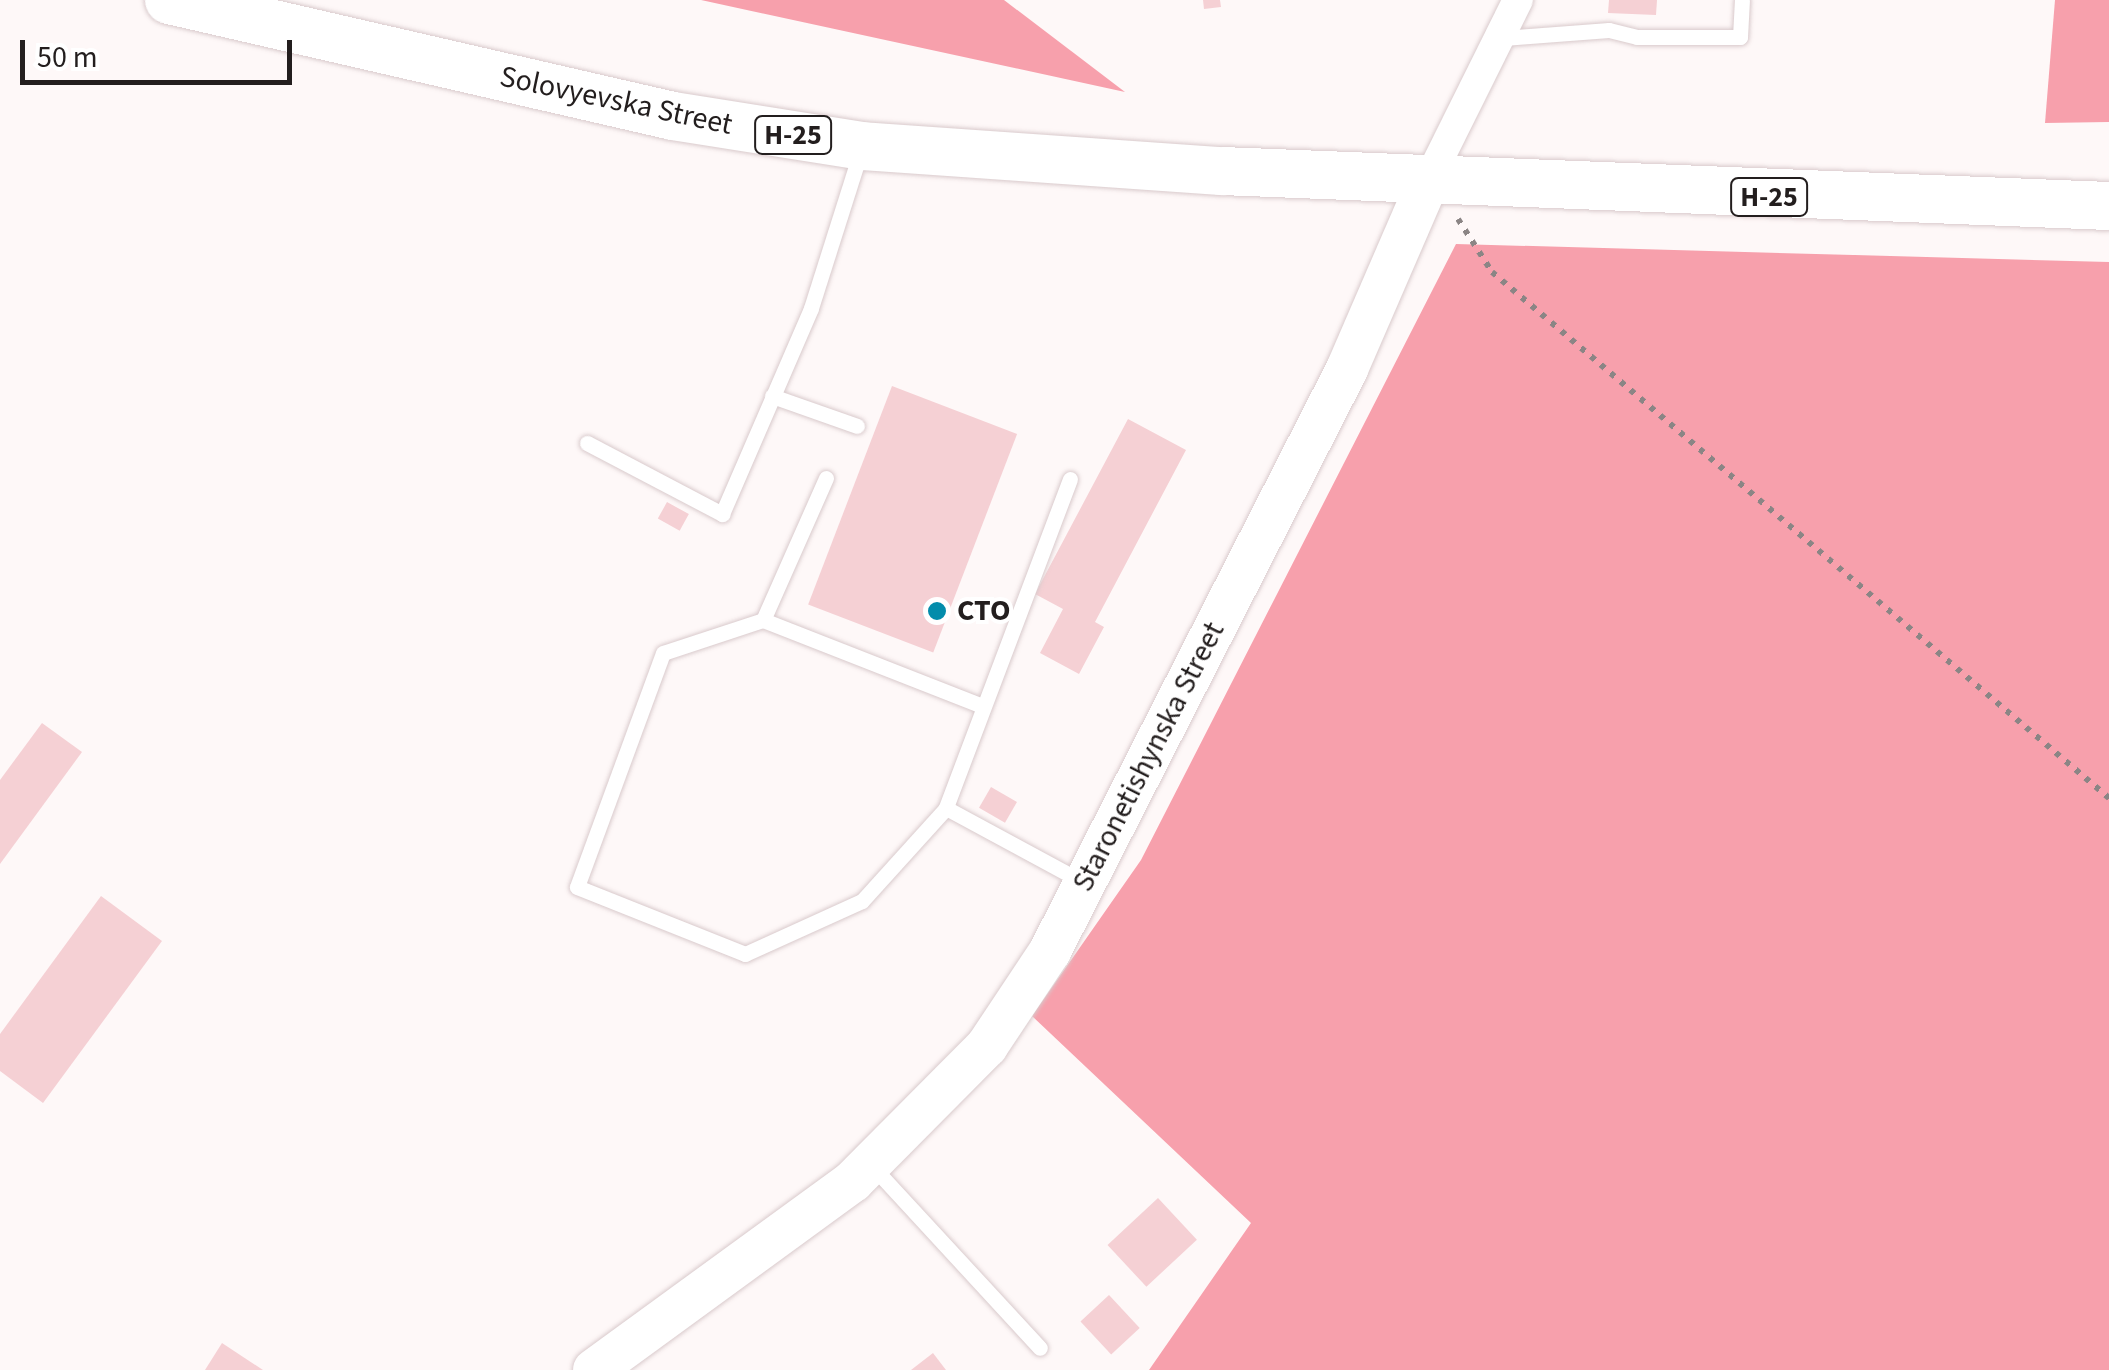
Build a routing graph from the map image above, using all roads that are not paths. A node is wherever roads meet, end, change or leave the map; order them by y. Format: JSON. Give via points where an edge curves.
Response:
{"nodes":[{"id":1,"x":169,"y":0,"type":"edge"},
{"id":2,"x":1518,"y":0,"type":"edge"},
{"id":3,"x":1742,"y":0,"type":"edge"},
{"id":4,"x":1503,"y":38,"type":"junction"},
{"id":5,"x":862,"y":146,"type":"junction"},
{"id":6,"x":1430,"y":177,"type":"junction"},
{"id":7,"x":2109,"y":206,"type":"edge"},
{"id":8,"x":772,"y":396,"type":"junction"},
{"id":9,"x":857,"y":426,"type":"dead end"},
{"id":10,"x":587,"y":443,"type":"dead end"},
{"id":11,"x":826,"y":478,"type":"dead end"},
{"id":12,"x":1070,"y":479,"type":"dead end"},
{"id":13,"x":763,"y":620,"type":"junction"},
{"id":14,"x":982,"y":706,"type":"junction"},
{"id":15,"x":946,"y":808,"type":"junction"},
{"id":16,"x":1084,"y":883,"type":"junction"},
{"id":17,"x":870,"y":1164,"type":"junction"},
{"id":18,"x":1040,"y":1348,"type":"dead end"},
{"id":19,"x":594,"y":1370,"type":"edge"}],
"edges":[{"from":1,"to":5,"type":"main road","name":"Solovyevska Street","number":"Н-25","via":[[673,116]]},
{"from":2,"to":4,"type":"street","name":"Staronetishynska Street"},
{"from":3,"to":4,"type":"lane","via":[[1740,37],[1637,37],[1609,30]]},
{"from":4,"to":6,"type":"street","name":"Staronetishynska Street"},
{"from":5,"to":6,"type":"main road","name":"Solovyevska Street","number":"Н-25","via":[[1012,160]]},
{"from":5,"to":8,"type":"lane","via":[[811,308]]},
{"from":6,"to":7,"type":"main road","number":"Н-25"},
{"from":6,"to":16,"type":"main road","name":"Staronetishynska Street","via":[[1348,370]]},
{"from":8,"to":9,"type":"lane"},
{"from":8,"to":10,"type":"lane","via":[[722,514]]},
{"from":11,"to":13,"type":"lane"},
{"from":12,"to":14,"type":"lane"},
{"from":13,"to":14,"type":"lane"},
{"from":13,"to":15,"type":"lane","via":[[663,653],[577,886],[746,954],[862,901]]},
{"from":14,"to":15,"type":"lane"},
{"from":15,"to":16,"type":"lane"},
{"from":16,"to":17,"type":"main road","name":"Staronetishynska Street","via":[[987,1046]]},
{"from":17,"to":18,"type":"lane"},
{"from":17,"to":19,"type":"main road","name":"Staronetishynska Street"}]}
